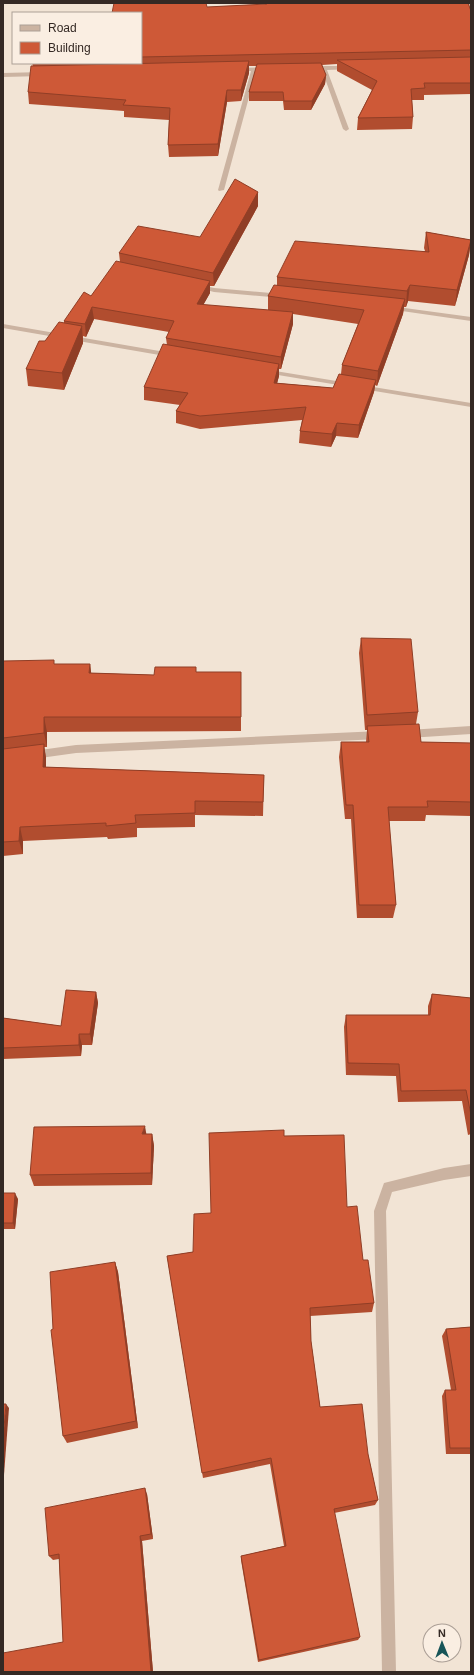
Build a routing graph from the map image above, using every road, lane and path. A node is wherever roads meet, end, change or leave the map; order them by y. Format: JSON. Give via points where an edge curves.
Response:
{"nodes":[{"id":1,"x":469,"y":3,"type":"edge"},
{"id":2,"x":471,"y":10,"type":"edge"},
{"id":3,"x":324,"y":68,"type":"junction"},
{"id":4,"x":355,"y":68,"type":"edge"},
{"id":5,"x":277,"y":69,"type":"edge"},
{"id":6,"x":301,"y":69,"type":"edge"},
{"id":7,"x":230,"y":70,"type":"edge"},
{"id":8,"x":254,"y":70,"type":"junction"},
{"id":9,"x":50,"y":74,"type":"edge"},
{"id":10,"x":3,"y":75,"type":"edge"},
{"id":11,"x":346,"y":129,"type":"dead end"},
{"id":12,"x":221,"y":190,"type":"dead end"},
{"id":13,"x":192,"y":285,"type":"edge"},
{"id":14,"x":292,"y":297,"type":"edge"},
{"id":15,"x":386,"y":308,"type":"edge"},
{"id":16,"x":471,"y":319,"type":"edge"},
{"id":17,"x":3,"y":326,"type":"edge"},
{"id":18,"x":176,"y":356,"type":"edge"},
{"id":19,"x":261,"y":370,"type":"edge"},
{"id":20,"x":471,"y":405,"type":"edge"},
{"id":21,"x":471,"y":730,"type":"edge"},
{"id":22,"x":25,"y":756,"type":"edge"},
{"id":23,"x":471,"y":1170,"type":"edge"},
{"id":24,"x":389,"y":1672,"type":"edge"}],
"edges":[{"from":1,"to":2,"type":"street"},
{"from":3,"to":4,"type":"street"},
{"from":3,"to":6,"type":"street"},
{"from":3,"to":11,"type":"street"},
{"from":5,"to":8,"type":"street"},
{"from":7,"to":8,"type":"street"},
{"from":8,"to":12,"type":"street"},
{"from":9,"to":10,"type":"street"},
{"from":13,"to":14,"type":"street","via":[[214,290]]},
{"from":15,"to":16,"type":"street"},
{"from":17,"to":18,"type":"street"},
{"from":19,"to":20,"type":"street"},
{"from":21,"to":22,"type":"street","via":[[76,749]]},
{"from":23,"to":24,"type":"street","via":[[388,1187],[380,1211]]}]}
